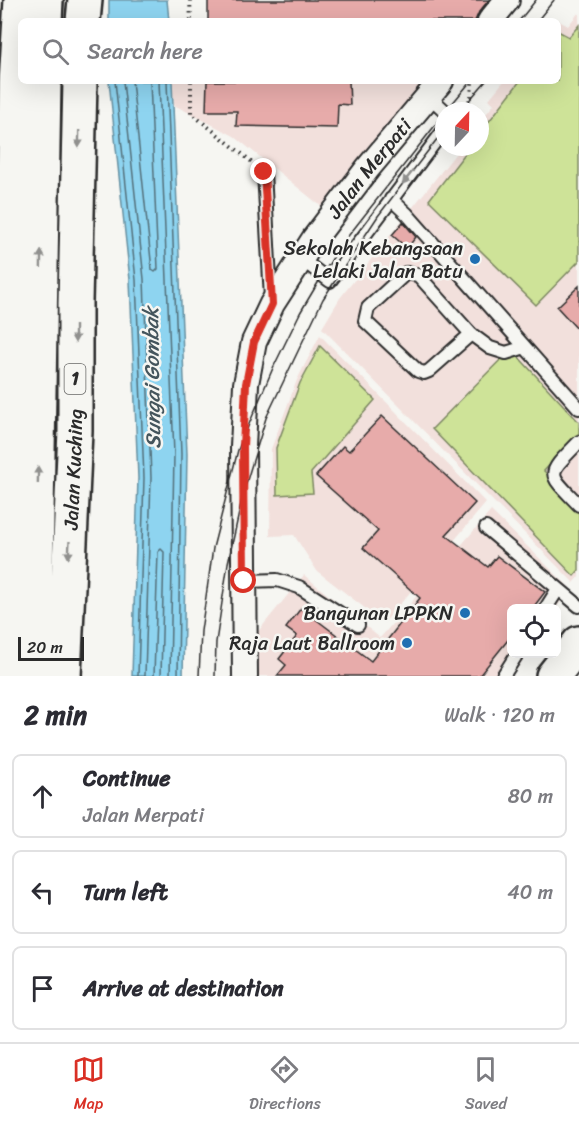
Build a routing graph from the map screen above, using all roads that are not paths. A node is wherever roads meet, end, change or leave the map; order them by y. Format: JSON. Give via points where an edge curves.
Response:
{"nodes":[{"id":1,"x":21,"y":0,"type":"edge"},
{"id":2,"x":46,"y":0,"type":"edge"},
{"id":3,"x":85,"y":0,"type":"edge"},
{"id":4,"x":507,"y":0,"type":"edge"},
{"id":5,"x":20,"y":18,"type":"edge"},
{"id":6,"x":45,"y":18,"type":"edge"},
{"id":7,"x":83,"y":18,"type":"edge"},
{"id":8,"x":492,"y":18,"type":"edge"},
{"id":9,"x":18,"y":50,"type":"edge"},
{"id":10,"x":44,"y":84,"type":"edge"},
{"id":11,"x":80,"y":84,"type":"edge"},
{"id":12,"x":438,"y":96,"type":"edge"},
{"id":13,"x":435,"y":142,"type":"edge"},
{"id":14,"x":264,"y":172,"type":"road end"},
{"id":15,"x":390,"y":199,"type":"junction"},
{"id":16,"x":301,"y":259,"type":"junction"},
{"id":17,"x":272,"y":304,"type":"junction"},
{"id":18,"x":471,"y":334,"type":"junction"},
{"id":19,"x":525,"y":347,"type":"junction"},
{"id":20,"x":579,"y":408,"type":"edge"},
{"id":21,"x":579,"y":442,"type":"edge"},
{"id":22,"x":579,"y":505,"type":"edge"},
{"id":23,"x":486,"y":528,"type":"dead end"},
{"id":24,"x":244,"y":581,"type":"junction"},
{"id":25,"x":558,"y":589,"type":"junction"},
{"id":26,"x":549,"y":604,"type":"edge"},
{"id":27,"x":579,"y":606,"type":"edge"},
{"id":28,"x":358,"y":625,"type":"dead end"},
{"id":29,"x":579,"y":643,"type":"edge"},
{"id":30,"x":515,"y":658,"type":"edge"},
{"id":31,"x":13,"y":676,"type":"edge"},
{"id":32,"x":39,"y":676,"type":"edge"},
{"id":33,"x":64,"y":676,"type":"edge"},
{"id":34,"x":245,"y":676,"type":"edge"},
{"id":35,"x":503,"y":676,"type":"edge"},
{"id":36,"x":553,"y":676,"type":"edge"}],
"edges":[{"from":1,"to":5,"type":"main road"},
{"from":2,"to":6,"type":"main road"},
{"from":3,"to":7,"type":"main road"},
{"from":4,"to":8,"type":"street"},
{"from":9,"to":31,"type":"main road","via":[[6,620]]},
{"from":32,"to":10,"type":"main road","name":"Jalan Kuching","number":"1","one_way":true,"via":[[36,575]]},
{"from":11,"to":33,"type":"main road","name":"Jalan Kuching","number":"1","one_way":true,"via":[[75,431]]},
{"from":12,"to":16,"type":"street","name":"Jalan Merpati","via":[[368,168]]},
{"from":13,"to":15,"type":"lane","one_way":true},
{"from":14,"to":17,"type":"lane"},
{"from":15,"to":16,"type":"lane","via":[[330,280]]},
{"from":15,"to":19,"type":"lane"},
{"from":16,"to":17,"type":"street","name":"Jalan Merpati"},
{"from":17,"to":24,"type":"street","name":"Jalan Merpati","via":[[254,342],[246,384]]},
{"from":18,"to":18,"type":"lane","via":[[418,275],[411,273],[406,273],[365,314],[365,321],[417,371],[424,373]]},
{"from":18,"to":19,"type":"lane","via":[[490,348],[506,353]]},
{"from":19,"to":20,"type":"lane"},
{"from":21,"to":22,"type":"lane","via":[[554,472],[555,480]]},
{"from":23,"to":25,"type":"lane"},
{"from":24,"to":28,"type":"lane","via":[[277,580],[299,587]]},
{"from":24,"to":34,"type":"street","name":"Jalan Merpati"},
{"from":25,"to":26,"type":"lane"},
{"from":25,"to":27,"type":"lane"},
{"from":29,"to":36,"type":"main road"},
{"from":30,"to":35,"type":"lane"}]}
